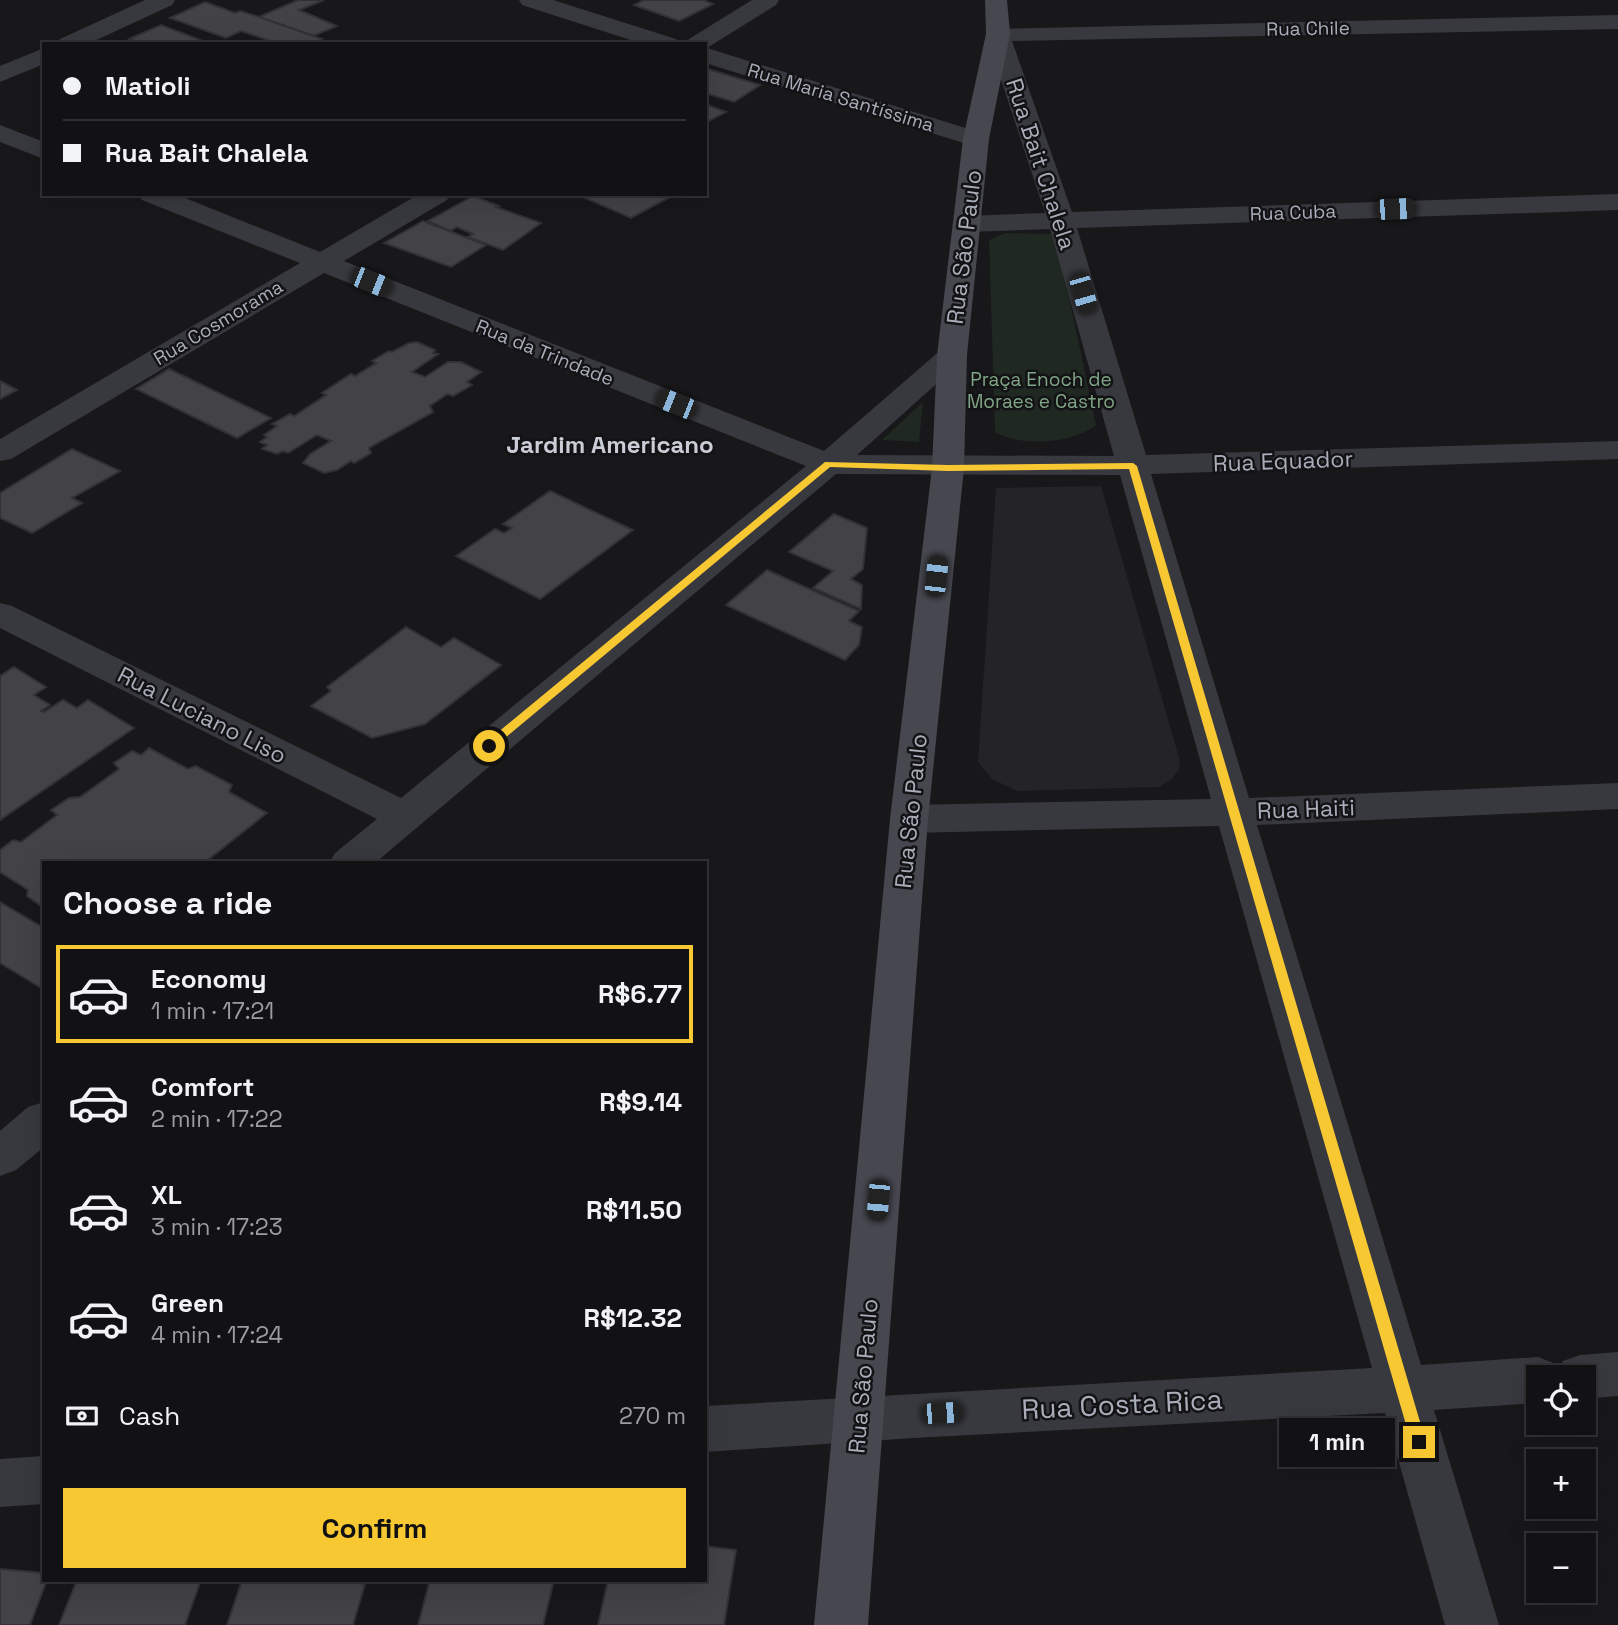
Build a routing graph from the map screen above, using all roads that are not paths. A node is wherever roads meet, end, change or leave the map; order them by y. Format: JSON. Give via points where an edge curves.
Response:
{"nodes":[{"id":1,"x":164,"y":0,"type":"edge"},
{"id":2,"x":530,"y":0,"type":"edge"},
{"id":3,"x":768,"y":0,"type":"edge"},
{"id":4,"x":997,"y":17,"type":"edge"},
{"id":5,"x":1618,"y":22,"type":"edge"},
{"id":6,"x":72,"y":42,"type":"edge"},
{"id":7,"x":662,"y":42,"type":"edge"},
{"id":8,"x":700,"y":42,"type":"edge"},
{"id":9,"x":42,"y":56,"type":"edge"},
{"id":10,"x":707,"y":56,"type":"edge"},
{"id":11,"x":0,"y":75,"type":"edge"},
{"id":12,"x":0,"y":133,"type":"edge"},
{"id":13,"x":976,"y":139,"type":"junction"},
{"id":14,"x":42,"y":150,"type":"edge"},
{"id":15,"x":156,"y":196,"type":"edge"},
{"id":16,"x":435,"y":196,"type":"edge"},
{"id":17,"x":1618,"y":202,"type":"edge"},
{"id":18,"x":1061,"y":220,"type":"junction"},
{"id":19,"x":967,"y":224,"type":"junction"},
{"id":20,"x":320,"y":262,"type":"junction"},
{"id":21,"x":951,"y":355,"type":"junction"},
{"id":22,"x":1618,"y":450,"type":"edge"},
{"id":23,"x":0,"y":452,"type":"edge"},
{"id":24,"x":828,"y":464,"type":"junction"},
{"id":25,"x":1133,"y":466,"type":"junction"},
{"id":26,"x":948,"y":468,"type":"junction"},
{"id":27,"x":0,"y":614,"type":"edge"},
{"id":28,"x":1618,"y":796,"type":"edge"},
{"id":29,"x":1234,"y":812,"type":"junction"},
{"id":30,"x":404,"y":816,"type":"junction"},
{"id":31,"x":909,"y":819,"type":"junction"},
{"id":32,"x":351,"y":861,"type":"edge"},
{"id":33,"x":42,"y":1122,"type":"edge"},
{"id":34,"x":0,"y":1157,"type":"edge"},
{"id":35,"x":1618,"y":1374,"type":"edge"},
{"id":36,"x":1596,"y":1376,"type":"edge"},
{"id":37,"x":1526,"y":1381,"type":"edge"},
{"id":38,"x":1403,"y":1390,"type":"junction"},
{"id":39,"x":860,"y":1417,"type":"junction"},
{"id":40,"x":707,"y":1429,"type":"edge"},
{"id":41,"x":42,"y":1480,"type":"edge"},
{"id":42,"x":0,"y":1483,"type":"edge"},
{"id":43,"x":841,"y":1625,"type":"edge"},
{"id":44,"x":1472,"y":1625,"type":"edge"}],
"edges":[{"from":1,"to":6,"type":"street"},
{"from":2,"to":7,"type":"street"},
{"from":3,"to":8,"type":"street"},
{"from":4,"to":5,"type":"street","name":"Rua Chile"},
{"from":4,"to":13,"type":"main road","name":"Rua São Paulo"},
{"from":4,"to":18,"type":"street","name":"Rua Bait Chalela"},
{"from":9,"to":11,"type":"street"},
{"from":10,"to":13,"type":"street","name":"Rua Maria Santíssima"},
{"from":12,"to":14,"type":"street"},
{"from":13,"to":19,"type":"main road","name":"Rua São Paulo"},
{"from":15,"to":20,"type":"street","name":"Rua da Trindade"},
{"from":16,"to":20,"type":"street","name":"Rua Cosmorama"},
{"from":17,"to":18,"type":"street","name":"Rua Cuba"},
{"from":18,"to":19,"type":"street","name":"Rua Cuba"},
{"from":18,"to":25,"type":"street","name":"Rua Bait Chalela"},
{"from":19,"to":21,"type":"main road","name":"Rua São Paulo"},
{"from":20,"to":23,"type":"street","name":"Rua Cosmorama"},
{"from":20,"to":24,"type":"street","name":"Rua da Trindade"},
{"from":21,"to":24,"type":"street"},
{"from":21,"to":26,"type":"main road","name":"Rua São Paulo"},
{"from":22,"to":25,"type":"street","name":"Rua Equador"},
{"from":24,"to":26,"type":"street","name":"Rua da Trindade"},
{"from":24,"to":30,"type":"street"},
{"from":25,"to":26,"type":"street","name":"Rua Equador"},
{"from":25,"to":29,"type":"street","name":"Rua Bait Chalela"},
{"from":26,"to":31,"type":"main road","name":"Rua São Paulo"},
{"from":27,"to":30,"type":"street","name":"Rua Luciano Liso"},
{"from":28,"to":29,"type":"street","name":"Rua Haiti"},
{"from":29,"to":31,"type":"street","name":"Rua Haiti"},
{"from":29,"to":38,"type":"street","name":"Rua Bait Chalela"},
{"from":30,"to":32,"type":"street"},
{"from":31,"to":39,"type":"main road","name":"Rua São Paulo"},
{"from":33,"to":34,"type":"street"},
{"from":35,"to":36,"type":"street"},
{"from":37,"to":38,"type":"street","name":"Rua Costa Rica"},
{"from":38,"to":39,"type":"street","name":"Rua Costa Rica"},
{"from":38,"to":44,"type":"street","name":"Rua Bait Chalela"},
{"from":39,"to":40,"type":"street","name":"Rua Costa Rica"},
{"from":39,"to":43,"type":"main road","name":"Rua São Paulo"},
{"from":41,"to":42,"type":"street"}]}
